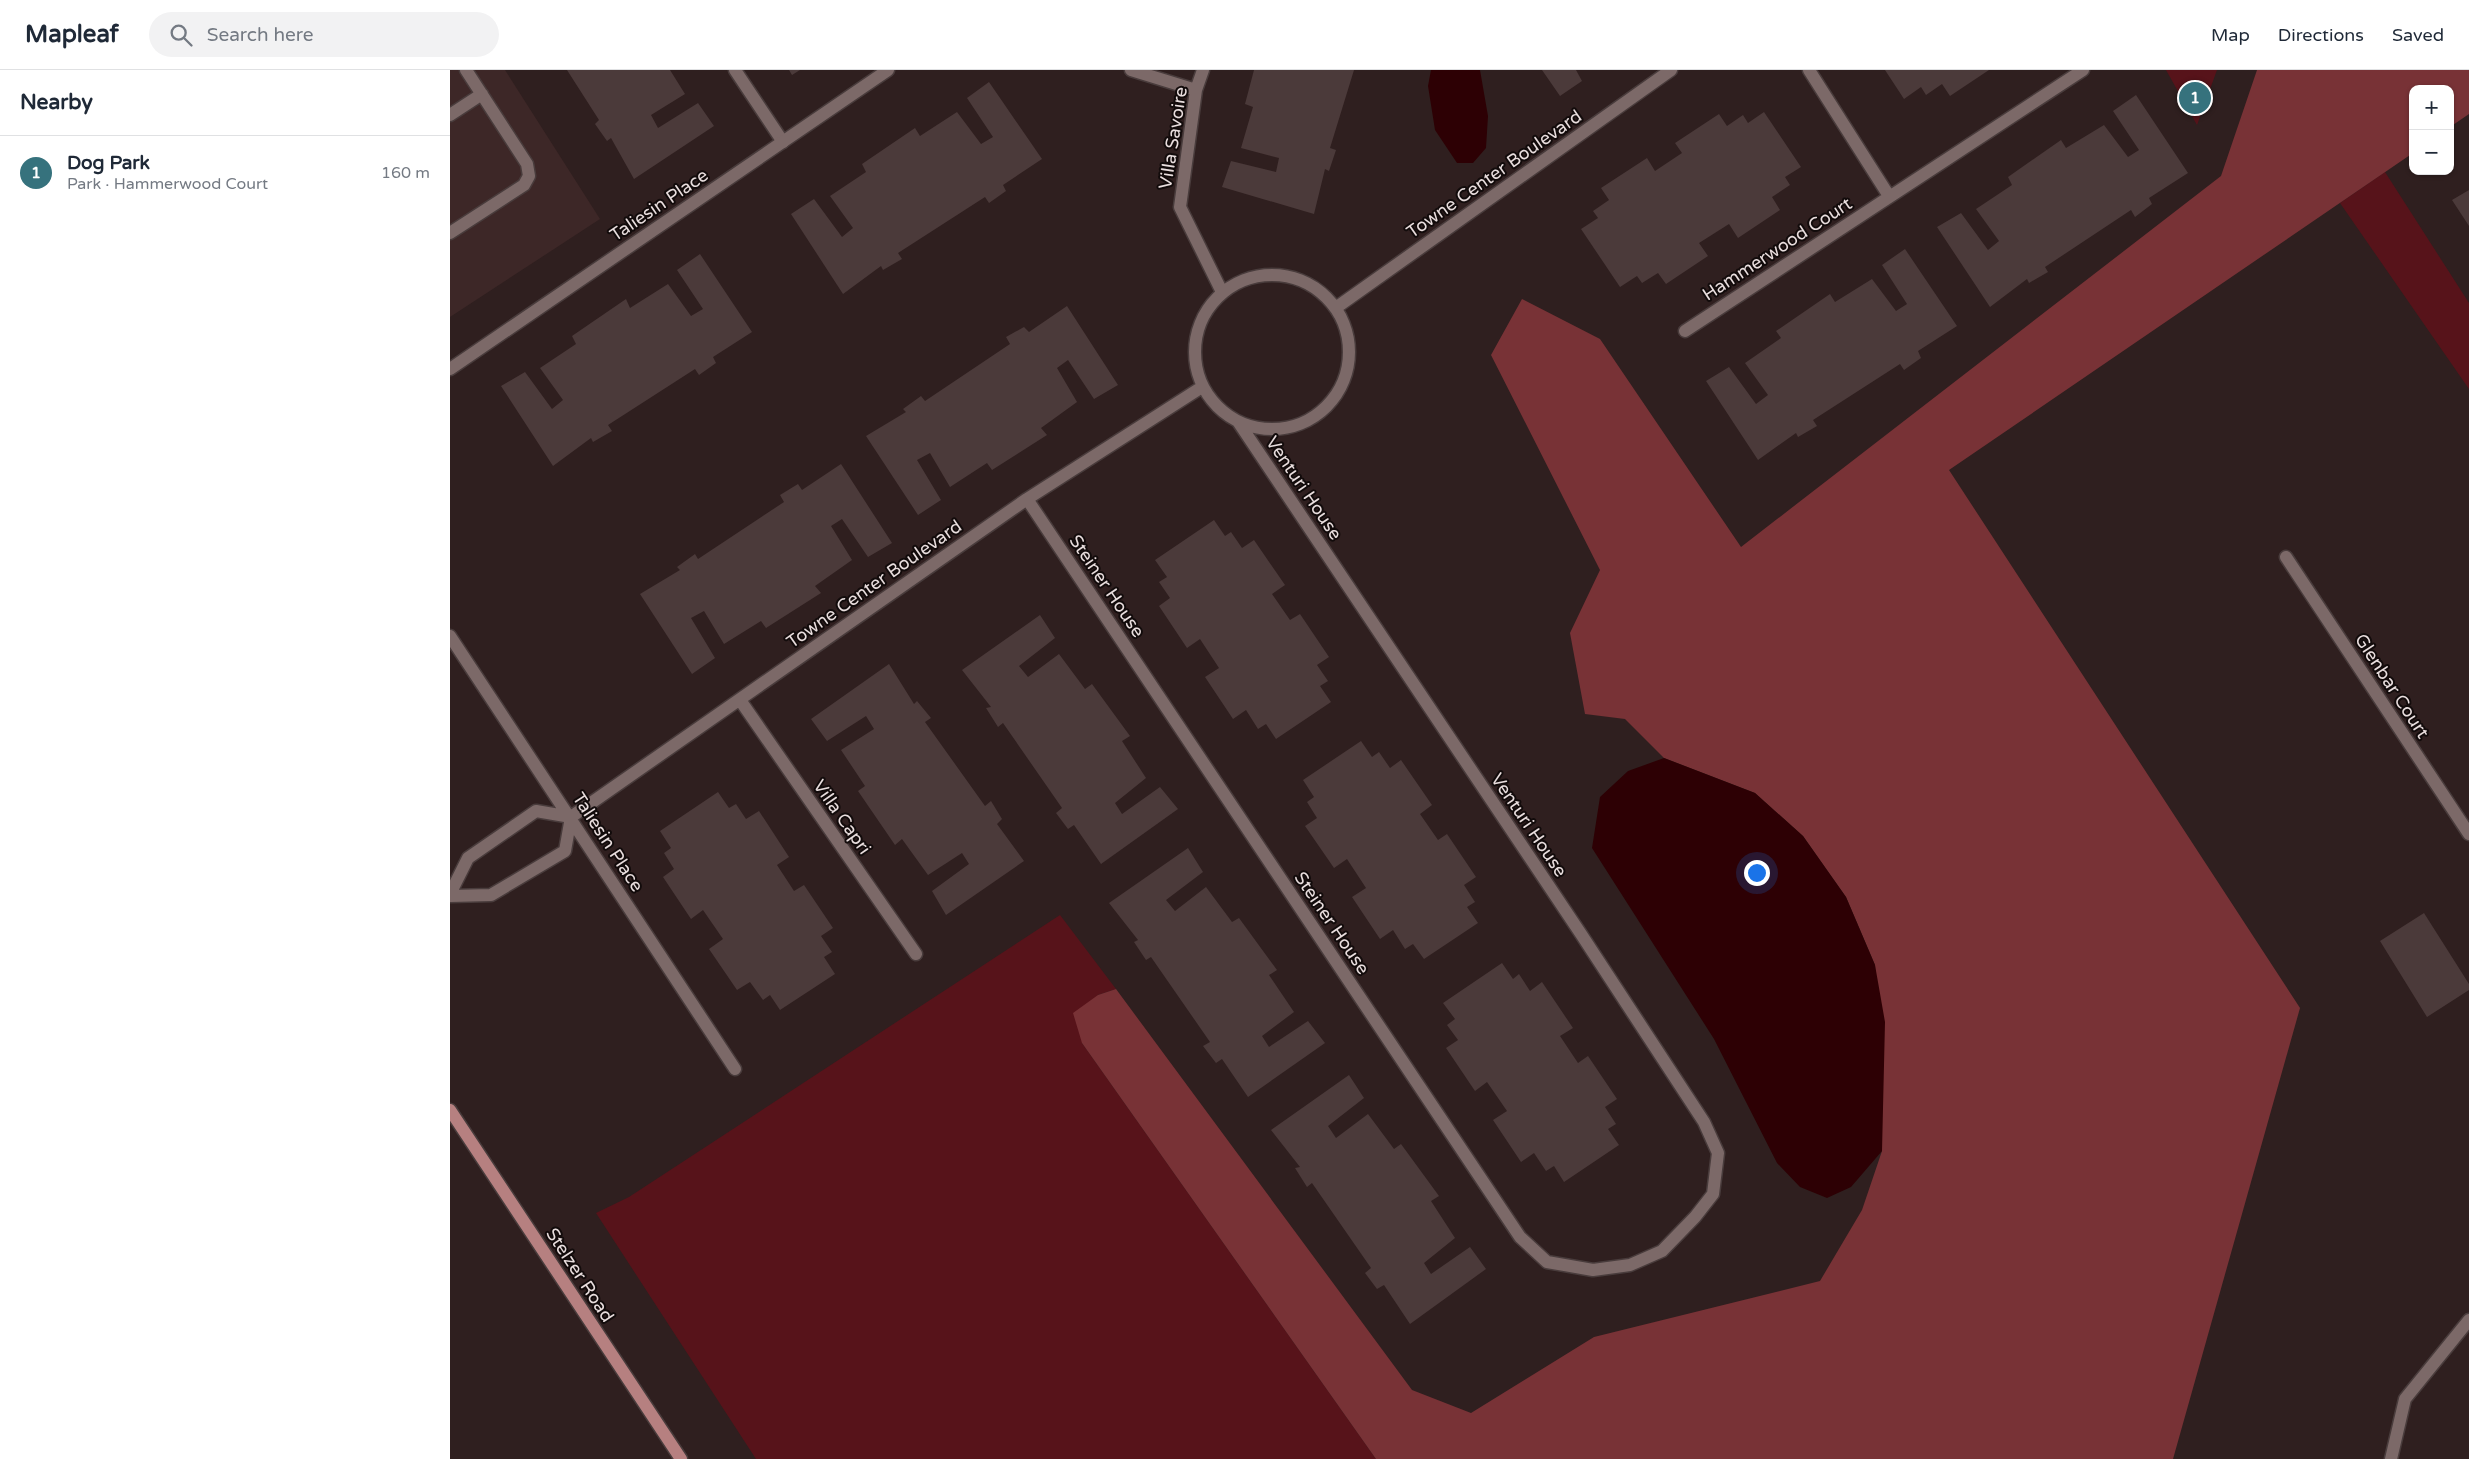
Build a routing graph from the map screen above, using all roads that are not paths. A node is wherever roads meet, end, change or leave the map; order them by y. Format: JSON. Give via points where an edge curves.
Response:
{"nodes":[{"id":1,"x":466,"y":70,"type":"edge"},
{"id":2,"x":735,"y":70,"type":"edge"},
{"id":3,"x":888,"y":70,"type":"edge"},
{"id":4,"x":1131,"y":70,"type":"edge"},
{"id":5,"x":1203,"y":70,"type":"edge"},
{"id":6,"x":1671,"y":70,"type":"edge"},
{"id":7,"x":1809,"y":70,"type":"edge"},
{"id":8,"x":2083,"y":70,"type":"edge"},
{"id":9,"x":1196,"y":90,"type":"junction"},
{"id":10,"x":482,"y":94,"type":"junction"},
{"id":11,"x":450,"y":115,"type":"edge"},
{"id":12,"x":783,"y":142,"type":"junction"},
{"id":13,"x":1889,"y":196,"type":"junction"},
{"id":14,"x":450,"y":234,"type":"edge"},
{"id":15,"x":1222,"y":292,"type":"junction"},
{"id":16,"x":1337,"y":308,"type":"junction"},
{"id":17,"x":1685,"y":330,"type":"dead end"},
{"id":18,"x":450,"y":368,"type":"edge"},
{"id":19,"x":1202,"y":387,"type":"junction"},
{"id":20,"x":1239,"y":423,"type":"junction"},
{"id":21,"x":1027,"y":499,"type":"junction"},
{"id":22,"x":2286,"y":557,"type":"dead end"},
{"id":23,"x":450,"y":636,"type":"edge"},
{"id":24,"x":740,"y":700,"type":"junction"},
{"id":25,"x":571,"y":817,"type":"junction"},
{"id":26,"x":2469,"y":834,"type":"edge"},
{"id":27,"x":450,"y":895,"type":"edge"},
{"id":28,"x":916,"y":954,"type":"dead end"},
{"id":29,"x":735,"y":1069,"type":"dead end"},
{"id":30,"x":450,"y":1110,"type":"edge"},
{"id":31,"x":1662,"y":1250,"type":"joint"},
{"id":32,"x":2469,"y":1320,"type":"edge"},
{"id":33,"x":681,"y":1459,"type":"edge"},
{"id":34,"x":2391,"y":1459,"type":"edge"}],
"edges":[{"from":1,"to":10,"type":"street"},
{"from":2,"to":12,"type":"street"},
{"from":3,"to":12,"type":"street","name":"Taliesin Place"},
{"from":4,"to":9,"type":"street"},
{"from":5,"to":9,"type":"street","name":"Villa Savoire"},
{"from":6,"to":16,"type":"street","name":"Towne Center Boulevard"},
{"from":7,"to":13,"type":"street"},
{"from":8,"to":13,"type":"street","name":"Hammerwood Court"},
{"from":9,"to":15,"type":"street","name":"Villa Savoire","via":[[1180,207]]},
{"from":10,"to":11,"type":"street"},
{"from":10,"to":14,"type":"street","via":[[527,164],[529,176],[524,185]]},
{"from":12,"to":18,"type":"street","name":"Taliesin Place"},
{"from":13,"to":17,"type":"street","name":"Hammerwood Court"},
{"from":15,"to":16,"type":"street","via":[[1261,274],[1304,280]]},
{"from":15,"to":19,"type":"street","via":[[1200,320],[1194,354]]},
{"from":16,"to":20,"type":"street","via":[[1348,334],[1349,363],[1340,390],[1321,412],[1296,426],[1267,430]]},
{"from":19,"to":20,"type":"street","via":[[1218,408]]},
{"from":19,"to":21,"type":"street","name":"Towne Center Boulevard"},
{"from":20,"to":31,"type":"street","name":"Venturi House","via":[[1704,1122],[1718,1153],[1712,1194],[1695,1218]]},
{"from":21,"to":24,"type":"street","name":"Towne Center Boulevard"},
{"from":21,"to":31,"type":"street","name":"Steiner House","via":[[1520,1237],[1547,1262],[1593,1270],[1630,1265]]},
{"from":22,"to":26,"type":"street","name":"Glenbar Court"},
{"from":23,"to":25,"type":"street","name":"Taliesin Place"},
{"from":24,"to":25,"type":"street","name":"Towne Center Boulevard"},
{"from":24,"to":28,"type":"street","name":"Villa Capri"},
{"from":25,"to":27,"type":"street","via":[[536,811],[468,858]]},
{"from":25,"to":27,"type":"street","via":[[565,851],[491,895]]},
{"from":25,"to":29,"type":"street","name":"Taliesin Place"},
{"from":30,"to":33,"type":"main road","name":"Stelzer Road"},
{"from":32,"to":34,"type":"street","via":[[2404,1399]]}]}
